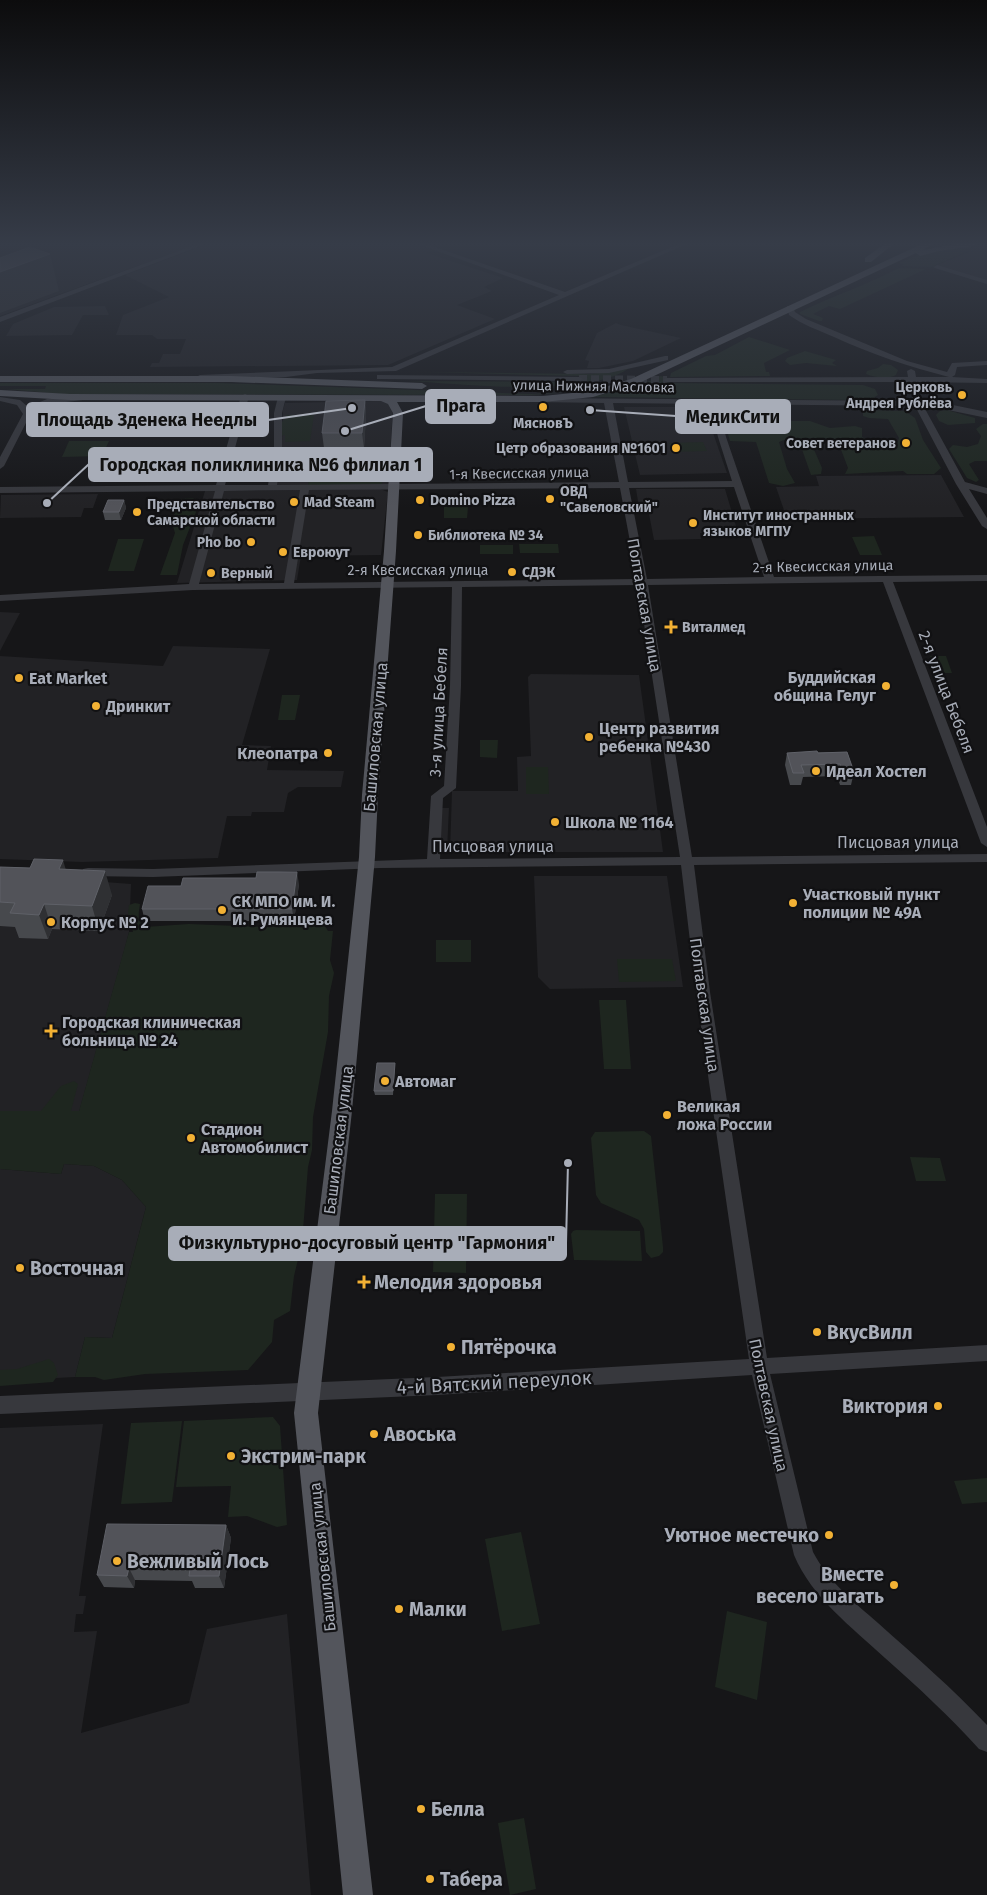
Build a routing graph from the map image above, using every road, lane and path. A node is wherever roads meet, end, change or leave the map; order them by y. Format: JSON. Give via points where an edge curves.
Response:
{"nodes":[{"id":1,"x":481,"y":331,"type":"edge"},
{"id":2,"x":721,"y":331,"type":"edge"},
{"id":3,"x":740,"y":331,"type":"edge"},
{"id":4,"x":827,"y":331,"type":"edge"},
{"id":5,"x":665,"y":358,"type":"junction"},
{"id":6,"x":417,"y":359,"type":"junction"},
{"id":7,"x":892,"y":359,"type":"junction"},
{"id":8,"x":904,"y":363,"type":"junction"},
{"id":9,"x":987,"y":363,"type":"edge"},
{"id":10,"x":408,"y":369,"type":"junction"},
{"id":11,"x":277,"y":375,"type":"junction"},
{"id":12,"x":951,"y":375,"type":"junction"},
{"id":13,"x":0,"y":378,"type":"edge"},
{"id":14,"x":180,"y":378,"type":"junction"},
{"id":15,"x":436,"y":378,"type":"junction"},
{"id":16,"x":579,"y":379,"type":"tunnel mouth"},
{"id":17,"x":667,"y":380,"type":"tunnel mouth"},
{"id":18,"x":913,"y":380,"type":"junction"},
{"id":19,"x":838,"y":381,"type":"junction"},
{"id":20,"x":860,"y":381,"type":"junction"},
{"id":21,"x":870,"y":381,"type":"junction"},
{"id":22,"x":987,"y":381,"type":"edge"},
{"id":23,"x":921,"y":394,"type":"junction"},
{"id":24,"x":245,"y":396,"type":"junction"},
{"id":25,"x":282,"y":396,"type":"junction"},
{"id":26,"x":86,"y":397,"type":"junction"},
{"id":27,"x":378,"y":397,"type":"junction"},
{"id":28,"x":425,"y":397,"type":"junction"},
{"id":29,"x":2,"y":398,"type":"edge"},
{"id":30,"x":507,"y":399,"type":"junction"},
{"id":31,"x":608,"y":401,"type":"junction"},
{"id":32,"x":712,"y":402,"type":"junction"},
{"id":33,"x":848,"y":403,"type":"junction"},
{"id":34,"x":918,"y":404,"type":"junction"},
{"id":35,"x":26,"y":413,"type":"junction"},
{"id":36,"x":398,"y":413,"type":"junction"},
{"id":37,"x":0,"y":466,"type":"edge"},
{"id":38,"x":738,"y":484,"type":"junction"},
{"id":39,"x":961,"y":484,"type":"junction"},
{"id":40,"x":624,"y":485,"type":"junction"},
{"id":41,"x":394,"y":487,"type":"junction"},
{"id":42,"x":272,"y":488,"type":"junction"},
{"id":43,"x":305,"y":488,"type":"junction"},
{"id":44,"x":220,"y":489,"type":"junction"},
{"id":45,"x":0,"y":490,"type":"edge"},
{"id":46,"x":987,"y":491,"type":"edge"},
{"id":47,"x":987,"y":526,"type":"edge"},
{"id":48,"x":987,"y":578,"type":"edge"},
{"id":49,"x":887,"y":580,"type":"junction"},
{"id":50,"x":770,"y":581,"type":"junction"},
{"id":51,"x":642,"y":582,"type":"junction"},
{"id":52,"x":388,"y":584,"type":"junction"},
{"id":53,"x":457,"y":584,"type":"junction"},
{"id":54,"x":289,"y":585,"type":"junction"},
{"id":55,"x":193,"y":587,"type":"junction"},
{"id":56,"x":0,"y":598,"type":"edge"},
{"id":57,"x":987,"y":843,"type":"edge"},
{"id":58,"x":987,"y":858,"type":"edge"},
{"id":59,"x":686,"y":861,"type":"junction"},
{"id":60,"x":366,"y":864,"type":"junction"},
{"id":61,"x":433,"y":864,"type":"junction"},
{"id":62,"x":72,"y":871,"type":"edge"},
{"id":63,"x":987,"y":1353,"type":"edge"},
{"id":64,"x":759,"y":1367,"type":"junction"},
{"id":65,"x":308,"y":1391,"type":"junction"},
{"id":66,"x":0,"y":1405,"type":"edge"},
{"id":67,"x":987,"y":1742,"type":"edge"},
{"id":68,"x":358,"y":1895,"type":"edge"}],
"edges":[{"from":1,"to":6,"type":"street"},
{"from":2,"to":5,"type":"main road"},
{"from":3,"to":30,"type":"main road","via":[[621,386],[564,398]]},
{"from":4,"to":7,"type":"street"},
{"from":5,"to":10,"type":"street","name":"улица Нижняя Масловка","via":[[596,372]]},
{"from":5,"to":14,"type":"main road","name":"улица Нижняя Масловка","via":[[611,381],[558,390]]},
{"from":6,"to":10,"type":"street"},
{"from":6,"to":11,"type":"street","via":[[387,370]]},
{"from":7,"to":8,"type":"street"},
{"from":7,"to":21,"type":"street","via":[[904,368],[902,375]]},
{"from":8,"to":12,"type":"street"},
{"from":8,"to":18,"type":"street","via":[[911,369]]},
{"from":9,"to":12,"type":"street","via":[[954,366]]},
{"from":10,"to":15,"type":"street","name":"улица Нижняя Масловка","via":[[412,373]]},
{"from":11,"to":14,"type":"street","name":"улица Нижняя Масловка"},
{"from":11,"to":15,"type":"street","name":"улица Нижняя Масловка"},
{"from":12,"to":22,"type":"street"},
{"from":13,"to":14,"type":"main road","name":"улица Нижняя Масловка"},
{"from":15,"to":16,"type":"street","name":"улица Нижняя Масловка"},
{"from":17,"to":19,"type":"street","name":"улица Нижняя Масловка"},
{"from":18,"to":21,"type":"street","name":"улица Нижняя Масловка"},
{"from":18,"to":22,"type":"street","name":"улица Нижняя Масловка"},
{"from":18,"to":23,"type":"street"},
{"from":19,"to":20,"type":"street","name":"улица Нижняя Масловка"},
{"from":19,"to":33,"type":"street","via":[[869,384],[881,392],[874,399]]},
{"from":20,"to":21,"type":"street","name":"улица Нижняя Масловка"},
{"from":20,"to":23,"type":"street"},
{"from":23,"to":34,"type":"street"},
{"from":23,"to":34,"type":"street","name":"улица Нижняя Масловка","via":[[987,414]]},
{"from":24,"to":25,"type":"main road","name":"улица Нижняя Масловка"},
{"from":24,"to":26,"type":"main road","name":"улица Нижняя Масловка"},
{"from":24,"to":44,"type":"street"},
{"from":25,"to":27,"type":"main road","name":"улица Нижняя Масловка"},
{"from":25,"to":42,"type":"street"},
{"from":26,"to":29,"type":"main road","name":"улица Нижняя Масловка"},
{"from":26,"to":35,"type":"street","via":[[50,401]]},
{"from":27,"to":28,"type":"main road","name":"улица Нижняя Масловка"},
{"from":27,"to":36,"type":"main road","via":[[392,402]]},
{"from":28,"to":30,"type":"main road","name":"улица Нижняя Масловка"},
{"from":28,"to":36,"type":"main road","via":[[406,403]]},
{"from":29,"to":35,"type":"street","via":[[24,405]]},
{"from":30,"to":31,"type":"street","name":"улица Нижняя Масловка"},
{"from":31,"to":32,"type":"street","name":"улица Нижняя Масловка"},
{"from":31,"to":40,"type":"street","name":"Полтавская улица"},
{"from":32,"to":33,"type":"street","name":"улица Нижняя Масловка"},
{"from":32,"to":38,"type":"street"},
{"from":33,"to":34,"type":"street","name":"улица Нижняя Масловка"},
{"from":34,"to":39,"type":"street"},
{"from":35,"to":37,"type":"street"},
{"from":36,"to":41,"type":"main road","name":"Башиловская улица"},
{"from":38,"to":40,"type":"street","name":"1-я Квесисская улица"},
{"from":38,"to":50,"type":"street"},
{"from":39,"to":46,"type":"street"},
{"from":39,"to":47,"type":"street"},
{"from":40,"to":41,"type":"street","name":"1-я Квесисская улица"},
{"from":40,"to":51,"type":"street","name":"Полтавская улица"},
{"from":41,"to":43,"type":"street","name":"1-я Квесисская улица"},
{"from":41,"to":52,"type":"main road","name":"Башиловская улица"},
{"from":42,"to":43,"type":"street","name":"1-я Квесисская улица"},
{"from":42,"to":44,"type":"street","name":"1-я Квесисская улица"},
{"from":43,"to":54,"type":"street"},
{"from":44,"to":45,"type":"street","name":"1-я Квесисская улица"},
{"from":44,"to":55,"type":"street"},
{"from":48,"to":49,"type":"street","name":"2-я Квесисская улица"},
{"from":49,"to":50,"type":"street","name":"2-я Квесисская улица"},
{"from":49,"to":57,"type":"street","name":"2-я улица Бебеля"},
{"from":50,"to":51,"type":"street","name":"2-я Квесисская улица"},
{"from":51,"to":53,"type":"street","name":"2-я Квесисская улица"},
{"from":51,"to":59,"type":"street","name":"Полтавская улица"},
{"from":52,"to":53,"type":"street","name":"2-я Квесисская улица"},
{"from":52,"to":54,"type":"street","name":"2-я Квесисская улица"},
{"from":52,"to":60,"type":"main road","name":"Башиловская улица"},
{"from":53,"to":61,"type":"street","name":"3-я улица Бебеля","via":[[457,710],[450,788],[437,796]]},
{"from":54,"to":55,"type":"street","name":"2-я Квесисская улица"},
{"from":55,"to":56,"type":"street","name":"2-я Квесисская улица"},
{"from":58,"to":59,"type":"street","name":"Писцовая улица"},
{"from":59,"to":61,"type":"street","name":"Писцовая улица"},
{"from":59,"to":64,"type":"street","name":"Полтавская улица","via":[[702,992]]},
{"from":60,"to":61,"type":"street","name":"Писцовая улица"},
{"from":60,"to":62,"type":"street","name":"Писцовая улица","via":[[133,874]]},
{"from":60,"to":65,"type":"main road","name":"Башиловская улица","via":[[343,1103]]},
{"from":63,"to":64,"type":"street","name":"4-й Вятский переулок"},
{"from":64,"to":65,"type":"street","name":"4-й Вятский переулок"},
{"from":64,"to":67,"type":"street","name":"Полтавская улица","via":[[809,1567],[833,1596]]},
{"from":65,"to":66,"type":"street","name":"4-й Вятский переулок"},
{"from":65,"to":68,"type":"main road","name":"Башиловская улица","via":[[307,1425]]}]}
